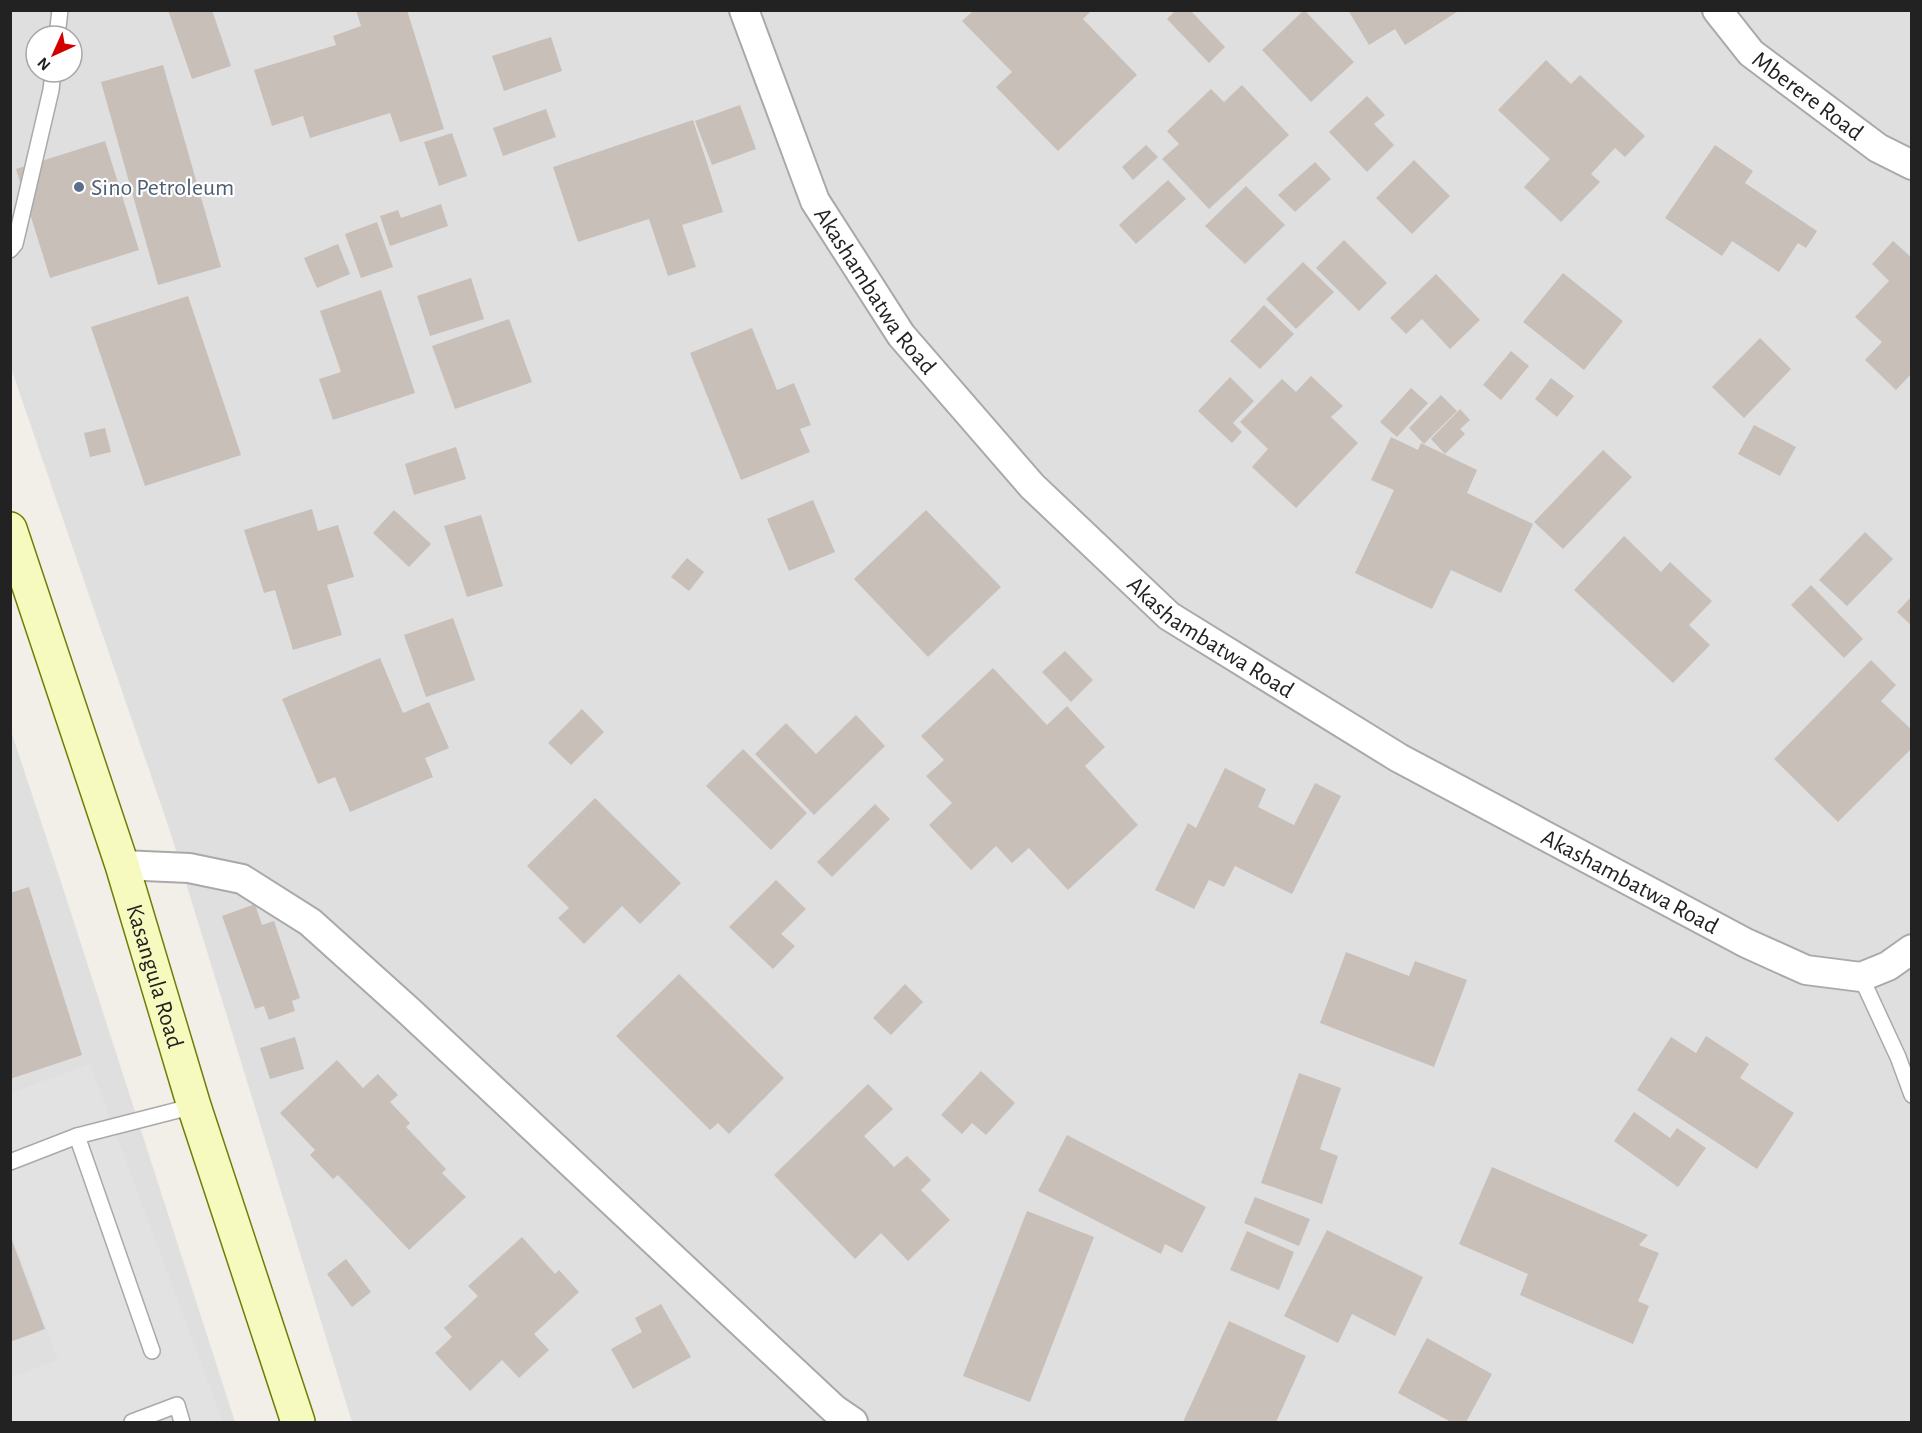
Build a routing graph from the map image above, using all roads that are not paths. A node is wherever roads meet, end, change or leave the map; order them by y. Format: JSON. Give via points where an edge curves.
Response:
{"nodes":[{"id":1,"x":744,"y":10,"type":"edge"},
{"id":2,"x":1717,"y":10,"type":"edge"},
{"id":3,"x":52,"y":84,"type":"edge"},
{"id":4,"x":1911,"y":165,"type":"edge"},
{"id":5,"x":10,"y":250,"type":"edge"},
{"id":6,"x":10,"y":529,"type":"edge"},
{"id":7,"x":122,"y":866,"type":"junction"},
{"id":8,"x":1911,"y":949,"type":"edge"},
{"id":9,"x":1862,"y":976,"type":"junction"},
{"id":10,"x":1911,"y":1095,"type":"edge"},
{"id":11,"x":194,"y":1106,"type":"junction"},
{"id":12,"x":77,"y":1136,"type":"junction"},
{"id":13,"x":10,"y":1162,"type":"edge"},
{"id":14,"x":152,"y":1351,"type":"dead end"},
{"id":15,"x":132,"y":1422,"type":"edge"},
{"id":16,"x":182,"y":1422,"type":"edge"},
{"id":17,"x":298,"y":1422,"type":"edge"},
{"id":18,"x":853,"y":1422,"type":"edge"}],
"edges":[{"from":1,"to":9,"type":"street","name":"Akashambatwa Road","via":[[815,201],[901,335],[1032,486],[1169,616],[1398,758],[1746,943],[1806,970]]},
{"from":2,"to":4,"type":"street","name":"Mberere Road","via":[[1751,53],[1878,148]]},
{"from":3,"to":5,"type":"lane","via":[[18,232]]},
{"from":6,"to":7,"type":"main road","name":"Kasangula Road"},
{"from":7,"to":11,"type":"main road","name":"Kasangula Road"},
{"from":7,"to":18,"type":"street","via":[[189,868],[242,879],[310,922],[834,1409]]},
{"from":8,"to":9,"type":"street","name":"Akashambatwa Road","via":[[1888,966]]},
{"from":9,"to":10,"type":"lane"},
{"from":11,"to":12,"type":"lane"},
{"from":11,"to":17,"type":"main road","name":"Kasangula Road"},
{"from":12,"to":13,"type":"lane"},
{"from":12,"to":14,"type":"lane"},
{"from":15,"to":16,"type":"lane","via":[[177,1404]]}]}
